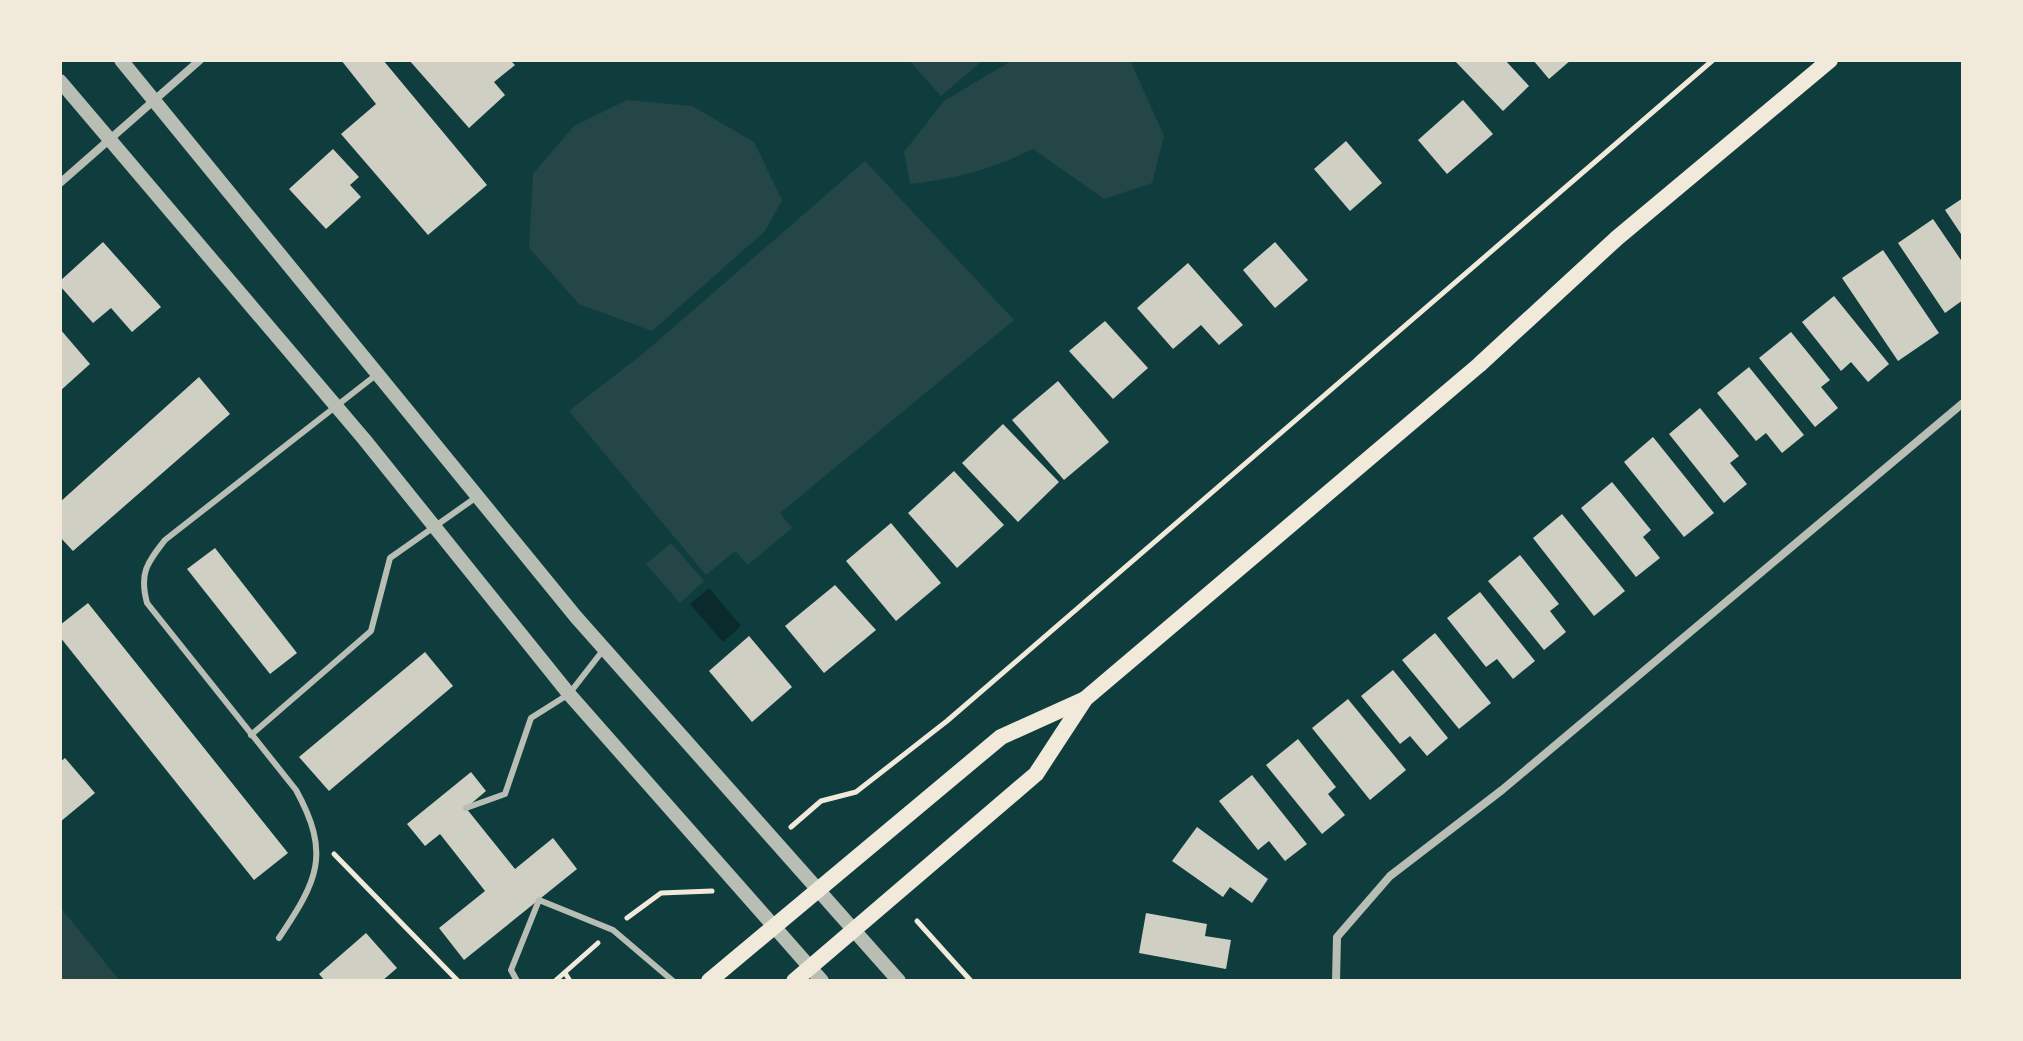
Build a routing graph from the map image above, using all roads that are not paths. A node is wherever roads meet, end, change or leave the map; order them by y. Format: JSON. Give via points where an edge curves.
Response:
{"nodes":[{"id":1,"x":121,"y":60,"type":"edge"},
{"id":2,"x":200,"y":60,"type":"edge"},
{"id":3,"x":1830,"y":60,"type":"edge"},
{"id":4,"x":60,"y":81,"type":"edge"},
{"id":5,"x":154,"y":99,"type":"junction"},
{"id":6,"x":109,"y":138,"type":"junction"},
{"id":7,"x":60,"y":183,"type":"edge"},
{"id":8,"x":379,"y":373,"type":"junction"},
{"id":9,"x":1963,"y":403,"type":"edge"},
{"id":10,"x":335,"y":406,"type":"junction"},
{"id":11,"x":478,"y":496,"type":"junction"},
{"id":12,"x":437,"y":527,"type":"junction"},
{"id":13,"x":605,"y":647,"type":"junction"},
{"id":14,"x":569,"y":694,"type":"junction"},
{"id":15,"x":1085,"y":699,"type":"junction"},
{"id":16,"x":251,"y":735,"type":"junction"},
{"id":17,"x":466,"y":808,"type":"dead end"},
{"id":18,"x":819,"y":891,"type":"junction"},
{"id":19,"x":776,"y":928,"type":"junction"},
{"id":20,"x":854,"y":931,"type":"junction"},
{"id":21,"x":279,"y":938,"type":"dead end"},
{"id":22,"x":810,"y":968,"type":"junction"},
{"id":23,"x":517,"y":981,"type":"edge"},
{"id":24,"x":673,"y":981,"type":"edge"},
{"id":25,"x":709,"y":981,"type":"edge"},
{"id":26,"x":794,"y":981,"type":"edge"},
{"id":27,"x":822,"y":981,"type":"edge"},
{"id":28,"x":899,"y":981,"type":"edge"},
{"id":29,"x":1336,"y":981,"type":"edge"}],
"edges":[{"from":1,"to":5,"type":"street"},
{"from":2,"to":5,"type":"street"},
{"from":3,"to":15,"type":"main road"},
{"from":4,"to":6,"type":"street"},
{"from":5,"to":6,"type":"street"},
{"from":5,"to":8,"type":"street"},
{"from":6,"to":7,"type":"street"},
{"from":6,"to":10,"type":"street"},
{"from":8,"to":10,"type":"lane"},
{"from":8,"to":11,"type":"street"},
{"from":9,"to":29,"type":"street","via":[[1502,790],[1390,876],[1337,937]]},
{"from":10,"to":12,"type":"street"},
{"from":10,"to":16,"type":"lane","via":[[165,540],[148,562],[142,583],[147,603]]},
{"from":11,"to":12,"type":"lane"},
{"from":11,"to":13,"type":"street"},
{"from":12,"to":14,"type":"street"},
{"from":12,"to":16,"type":"lane","via":[[390,558],[371,631]]},
{"from":13,"to":14,"type":"lane"},
{"from":13,"to":18,"type":"street"},
{"from":14,"to":17,"type":"lane","via":[[531,718],[505,794]]},
{"from":14,"to":19,"type":"street"},
{"from":15,"to":18,"type":"main road","via":[[1001,737]]},
{"from":15,"to":20,"type":"main road","via":[[1036,774]]},
{"from":16,"to":21,"type":"lane","via":[[296,790],[318,847],[310,888]]},
{"from":18,"to":19,"type":"main road"},
{"from":18,"to":20,"type":"street"},
{"from":19,"to":22,"type":"street"},
{"from":19,"to":25,"type":"main road"},
{"from":20,"to":22,"type":"main road"},
{"from":20,"to":28,"type":"street"},
{"from":22,"to":26,"type":"main road"},
{"from":22,"to":27,"type":"street"},
{"from":23,"to":24,"type":"lane","via":[[511,970],[539,900],[613,930]]}]}
